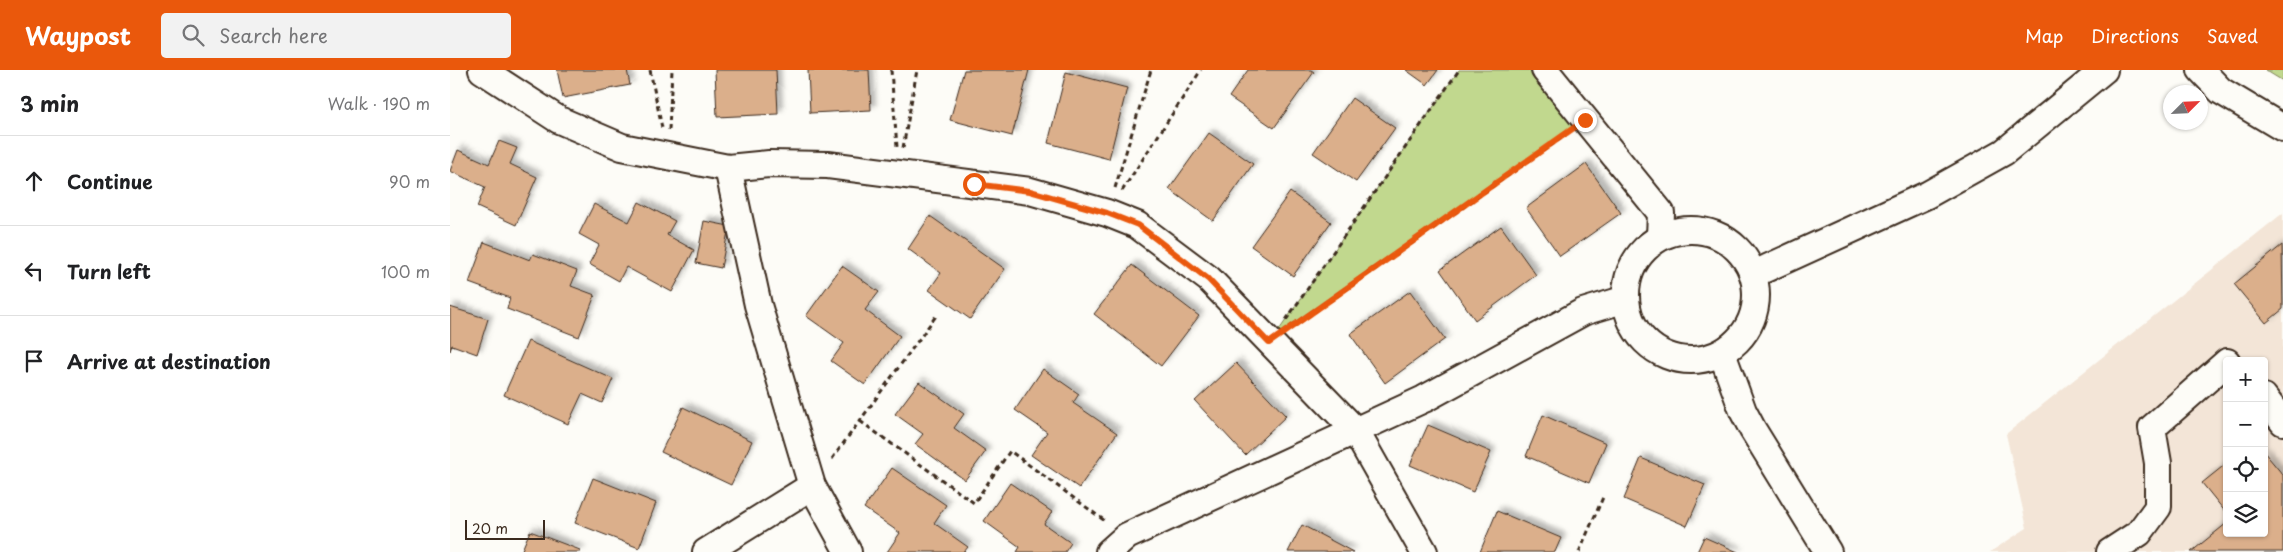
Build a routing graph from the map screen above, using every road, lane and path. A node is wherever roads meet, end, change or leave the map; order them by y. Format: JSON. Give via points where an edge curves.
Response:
{"nodes":[{"id":1,"x":482,"y":70,"type":"edge"},
{"id":2,"x":650,"y":70,"type":"edge"},
{"id":3,"x":672,"y":70,"type":"edge"},
{"id":4,"x":891,"y":70,"type":"edge"},
{"id":5,"x":918,"y":70,"type":"edge"},
{"id":6,"x":1151,"y":70,"type":"edge"},
{"id":7,"x":1201,"y":70,"type":"edge"},
{"id":8,"x":1459,"y":70,"type":"edge"},
{"id":9,"x":1545,"y":70,"type":"edge"},
{"id":10,"x":2104,"y":70,"type":"edge"},
{"id":11,"x":2201,"y":70,"type":"edge"},
{"id":12,"x":1585,"y":120,"type":"junction"},
{"id":13,"x":2283,"y":128,"type":"edge"},
{"id":14,"x":668,"y":155,"type":"junction"},
{"id":15,"x":728,"y":168,"type":"junction"},
{"id":16,"x":898,"y":173,"type":"junction"},
{"id":17,"x":1107,"y":213,"type":"junction"},
{"id":18,"x":1660,"y":236,"type":"junction"},
{"id":19,"x":1754,"y":274,"type":"junction"},
{"id":20,"x":1626,"y":299,"type":"junction"},
{"id":21,"x":936,"y":316,"type":"dead end"},
{"id":22,"x":1269,"y":343,"type":"junction"},
{"id":23,"x":1722,"y":353,"type":"junction"},
{"id":24,"x":2223,"y":366,"type":"edge"},
{"id":25,"x":2268,"y":402,"type":"edge"},
{"id":26,"x":860,"y":421,"type":"junction"},
{"id":27,"x":2283,"y":422,"type":"edge"},
{"id":28,"x":1354,"y":430,"type":"junction"},
{"id":29,"x":812,"y":486,"type":"junction"},
{"id":30,"x":1604,"y":496,"type":"dead end"},
{"id":31,"x":1118,"y":544,"type":"edge"},
{"id":32,"x":706,"y":552,"type":"edge"},
{"id":33,"x":848,"y":552,"type":"edge"},
{"id":34,"x":1424,"y":552,"type":"edge"},
{"id":35,"x":1579,"y":552,"type":"edge"},
{"id":36,"x":1828,"y":552,"type":"edge"},
{"id":37,"x":2110,"y":552,"type":"edge"}],
"edges":[{"from":1,"to":14,"type":"street","via":[[559,120],[622,147]]},
{"from":2,"to":14,"type":"path"},
{"from":3,"to":14,"type":"path"},
{"from":4,"to":16,"type":"path"},
{"from":5,"to":16,"type":"path"},
{"from":6,"to":17,"type":"path"},
{"from":7,"to":17,"type":"path"},
{"from":8,"to":22,"type":"path"},
{"from":9,"to":12,"type":"street"},
{"from":10,"to":19,"type":"street","via":[[2004,152],[1927,195]]},
{"from":11,"to":13,"type":"street","via":[[2221,90]]},
{"from":12,"to":18,"type":"street","via":[[1661,213]]},
{"from":12,"to":22,"type":"path"},
{"from":14,"to":15,"type":"street"},
{"from":15,"to":16,"type":"street","via":[[768,164],[828,165]]},
{"from":15,"to":29,"type":"street","via":[[758,305]]},
{"from":16,"to":17,"type":"street","via":[[1030,191]]},
{"from":17,"to":22,"type":"street","via":[[1138,225],[1208,279]]},
{"from":18,"to":19,"type":"street","via":[[1682,229],[1704,230],[1726,238],[1743,254]]},
{"from":18,"to":20,"type":"street","via":[[1642,250],[1630,269]]},
{"from":19,"to":23,"type":"street","via":[[1757,297],[1752,319],[1740,339]]},
{"from":20,"to":23,"type":"street","via":[[1634,328],[1647,344],[1664,355],[1683,360],[1704,360]]},
{"from":20,"to":28,"type":"street","via":[[1583,312],[1424,398]]},
{"from":21,"to":26,"type":"path"},
{"from":22,"to":28,"type":"street"},
{"from":23,"to":36,"type":"street","via":[[1754,430]]},
{"from":24,"to":37,"type":"street","via":[[2152,428],[2158,463],[2158,507],[2139,534]]},
{"from":25,"to":27,"type":"street"},
{"from":26,"to":29,"type":"path"},
{"from":26,"to":31,"type":"path","via":[[974,503],[1010,451]]},
{"from":28,"to":31,"type":"street"},
{"from":28,"to":34,"type":"street"},
{"from":29,"to":32,"type":"street"},
{"from":29,"to":33,"type":"street"},
{"from":30,"to":35,"type":"path"}]}
